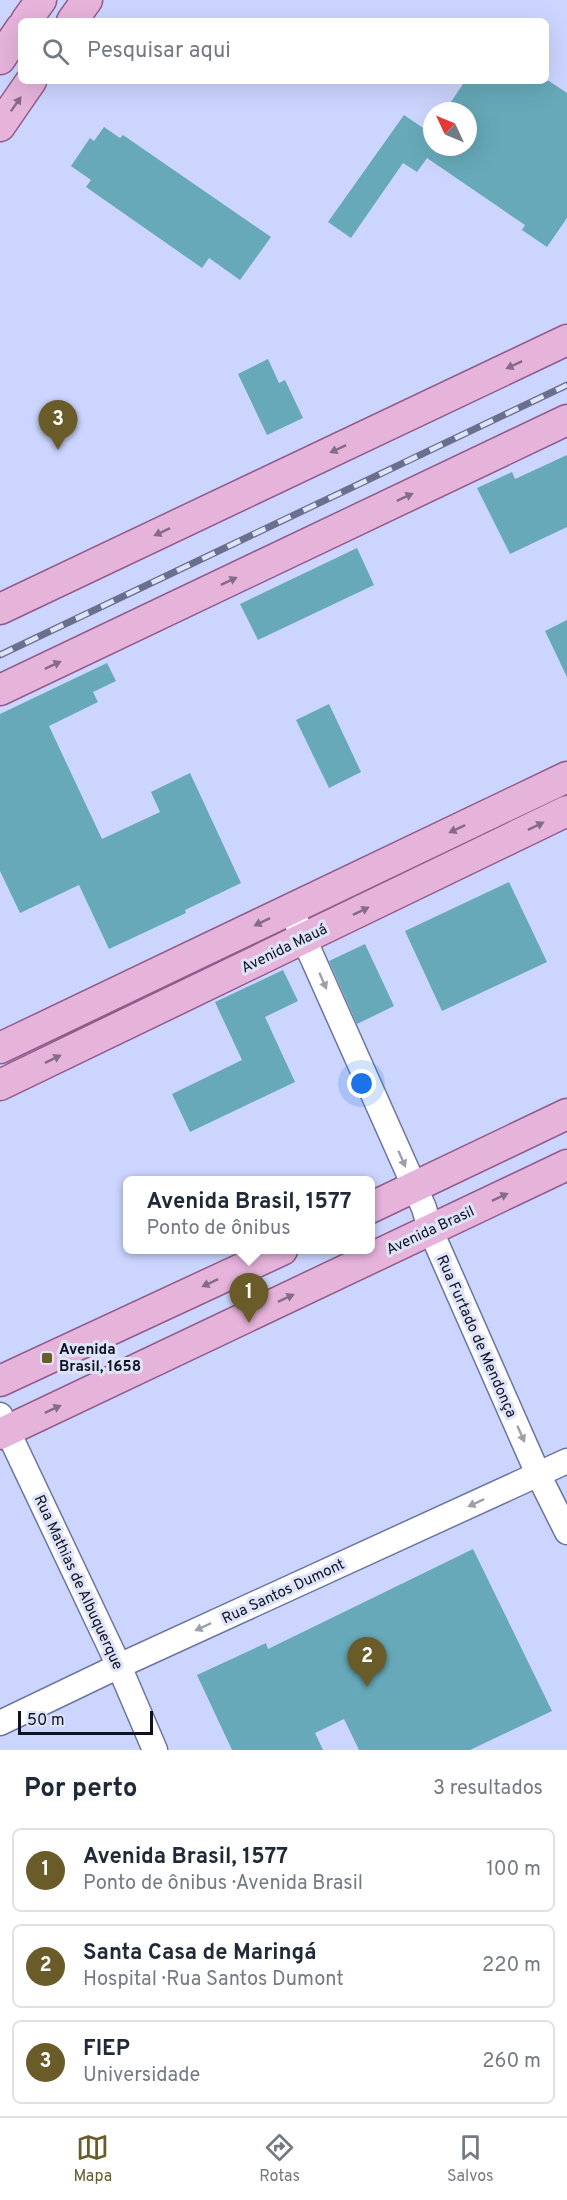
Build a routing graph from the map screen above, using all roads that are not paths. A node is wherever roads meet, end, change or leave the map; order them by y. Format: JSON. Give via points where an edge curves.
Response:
{"nodes":[{"id":1,"x":41,"y":0,"type":"edge"},
{"id":2,"x":87,"y":0,"type":"edge"},
{"id":3,"x":29,"y":18,"type":"edge"},
{"id":4,"x":74,"y":18,"type":"edge"},
{"id":5,"x":29,"y":84,"type":"edge"},
{"id":6,"x":0,"y":126,"type":"edge"},
{"id":7,"x":567,"y":340,"type":"edge"},
{"id":8,"x":567,"y":420,"type":"edge"},
{"id":9,"x":0,"y":609,"type":"edge"},
{"id":10,"x":0,"y":690,"type":"edge"},
{"id":11,"x":567,"y":777,"type":"edge"},
{"id":12,"x":567,"y":811,"type":"edge"},
{"id":13,"x":290,"y":908,"type":"junction"},
{"id":14,"x":304,"y":939,"type":"junction"},
{"id":15,"x":0,"y":1048,"type":"edge"},
{"id":16,"x":0,"y":1085,"type":"edge"},
{"id":17,"x":567,"y":1114,"type":"edge"},
{"id":18,"x":567,"y":1165,"type":"edge"},
{"id":19,"x":415,"y":1188,"type":"junction"},
{"id":20,"x":375,"y":1206,"type":"edge"},
{"id":21,"x":430,"y":1230,"type":"junction"},
{"id":22,"x":273,"y":1254,"type":"edge"},
{"id":23,"x":0,"y":1381,"type":"edge"},
{"id":24,"x":2,"y":1426,"type":"edge"},
{"id":25,"x":567,"y":1461,"type":"edge"},
{"id":26,"x":538,"y":1474,"type":"junction"},
{"id":27,"x":567,"y":1532,"type":"edge"},
{"id":28,"x":119,"y":1666,"type":"junction"},
{"id":29,"x":0,"y":1723,"type":"edge"},
{"id":30,"x":155,"y":1750,"type":"edge"}],
"edges":[{"from":1,"to":3,"type":"main road"},
{"from":2,"to":4,"type":"main road"},
{"from":6,"to":5,"type":"main road","one_way":true},
{"from":7,"to":9,"type":"main road","one_way":true},
{"from":10,"to":8,"type":"main road","one_way":true},
{"from":11,"to":13,"type":"main road","one_way":true},
{"from":14,"to":12,"type":"main road","name":"Avenida Mauá","one_way":true},
{"from":13,"to":14,"type":"street","name":"Rua Furtado de Mendonça"},
{"from":13,"to":15,"type":"main road","one_way":true},
{"from":16,"to":14,"type":"main road","name":"Avenida Mauá","one_way":true},
{"from":14,"to":19,"type":"street","name":"Rua Furtado de Mendonça","one_way":true},
{"from":17,"to":19,"type":"main road"},
{"from":21,"to":18,"type":"main road","name":"Avenida Brasil","one_way":true},
{"from":19,"to":20,"type":"main road"},
{"from":19,"to":21,"type":"street","name":"Rua Furtado de Mendonça"},
{"from":24,"to":21,"type":"main road","name":"Avenida Brasil","one_way":true},
{"from":21,"to":26,"type":"street","name":"Rua Furtado de Mendonça","one_way":true},
{"from":22,"to":23,"type":"main road","one_way":true},
{"from":24,"to":28,"type":"street","name":"Rua Mathias de Albuquerque"},
{"from":25,"to":26,"type":"street","name":"Rua Santos Dumont"},
{"from":26,"to":27,"type":"street","name":"Rua Furtado de Mendonça"},
{"from":26,"to":28,"type":"street","name":"Rua Santos Dumont","one_way":true},
{"from":28,"to":29,"type":"street","name":"Rua Santos Dumont"},
{"from":28,"to":30,"type":"street","name":"Rua Mathias de Albuquerque"}]}
